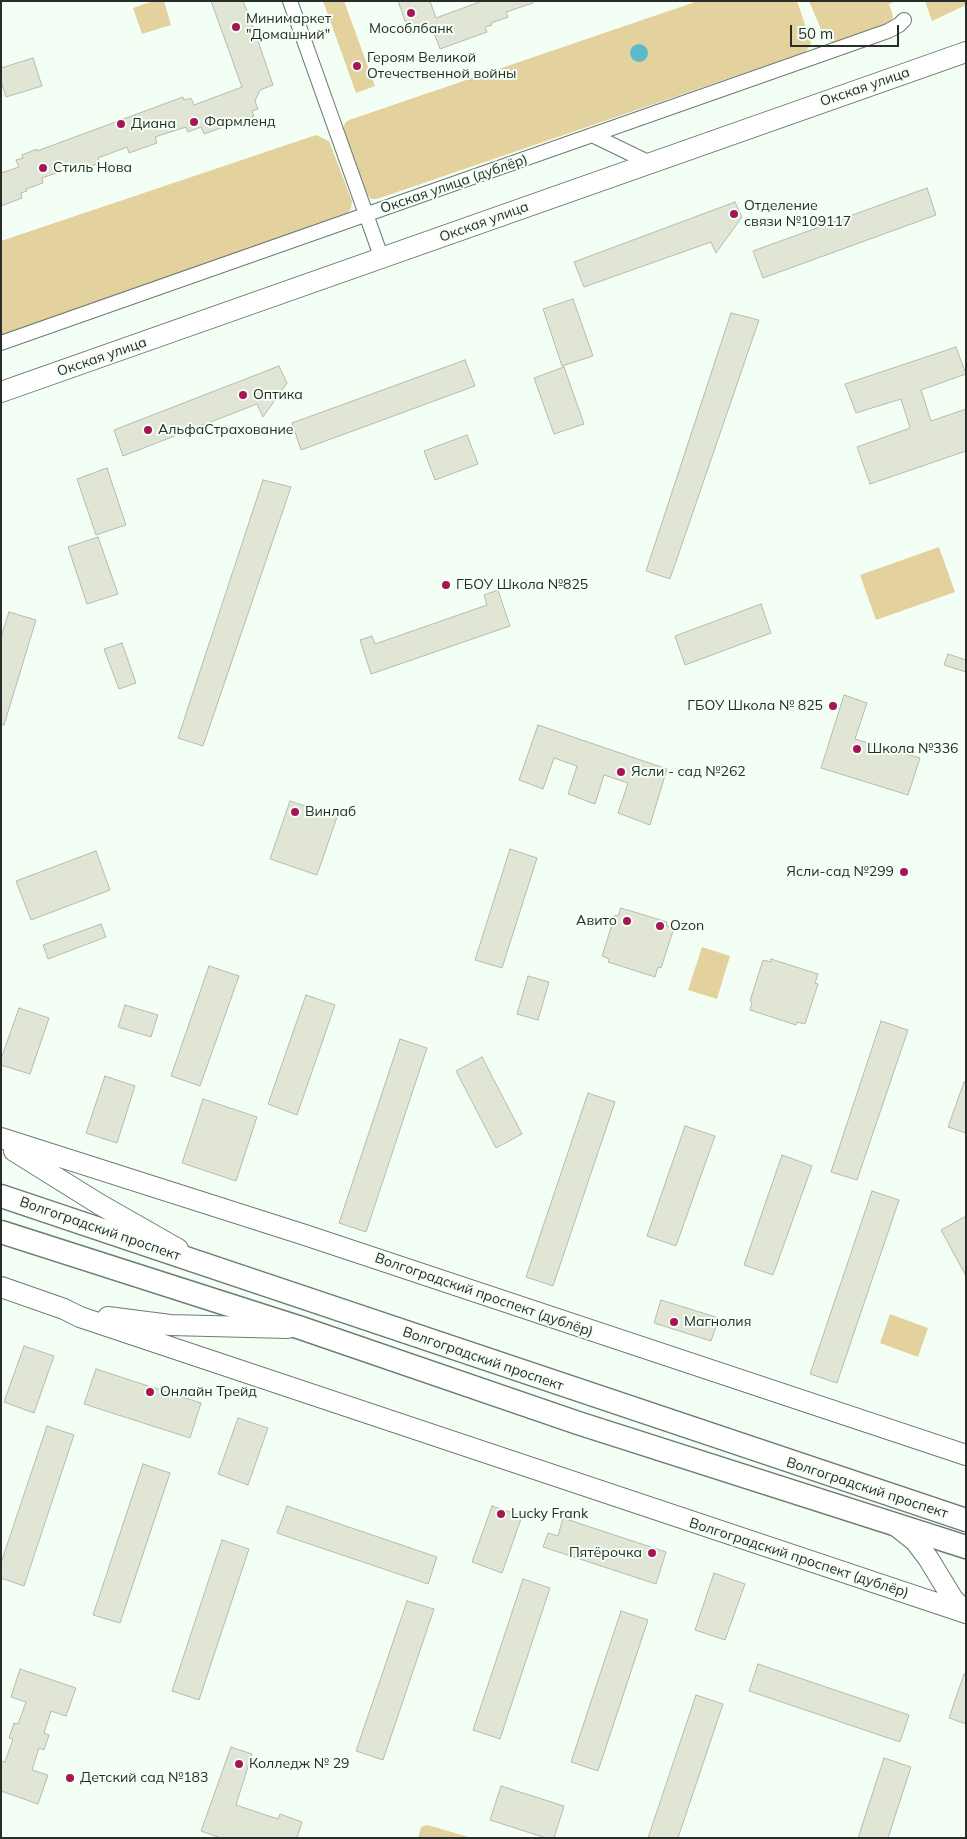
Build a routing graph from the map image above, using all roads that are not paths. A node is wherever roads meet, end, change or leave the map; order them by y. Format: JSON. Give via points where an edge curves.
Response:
{"nodes":[{"id":1,"x":290,"y":1,"type":"edge"},
{"id":2,"x":904,"y":20,"type":"dead end"},
{"id":3,"x":963,"y":51,"type":"edge"},
{"id":4,"x":592,"y":135,"type":"junction"},
{"id":5,"x":650,"y":163,"type":"junction"},
{"id":6,"x":366,"y":215,"type":"junction"},
{"id":7,"x":382,"y":258,"type":"junction"},
{"id":8,"x":1,"y":343,"type":"edge"},
{"id":9,"x":1,"y":392,"type":"edge"},
{"id":10,"x":1,"y":1138,"type":"edge"},
{"id":11,"x":1,"y":1144,"type":"edge"},
{"id":12,"x":1,"y":1196,"type":"edge"},
{"id":13,"x":1,"y":1232,"type":"edge"},
{"id":14,"x":210,"y":1267,"type":"junction"},
{"id":15,"x":1,"y":1287,"type":"edge"},
{"id":16,"x":64,"y":1310,"type":"junction"},
{"id":17,"x":301,"y":1328,"type":"junction"},
{"id":18,"x":966,"y":1455,"type":"edge"},
{"id":19,"x":966,"y":1520,"type":"edge"},
{"id":20,"x":892,"y":1523,"type":"junction"},
{"id":21,"x":966,"y":1547,"type":"edge"},
{"id":22,"x":966,"y":1612,"type":"edge"}],
"edges":[{"from":1,"to":6,"type":"street"},
{"from":2,"to":4,"type":"street","name":"Окская улица (дублёр)","via":[[888,31]]},
{"from":3,"to":5,"type":"street","name":"Окская улица"},
{"from":4,"to":5,"type":"street"},
{"from":4,"to":6,"type":"street","name":"Окская улица (дублёр)"},
{"from":5,"to":7,"type":"street","name":"Окская улица"},
{"from":6,"to":7,"type":"street"},
{"from":6,"to":8,"type":"street","name":"Окская улица (дублёр)"},
{"from":7,"to":9,"type":"street","name":"Окская улица"},
{"from":10,"to":18,"type":"street","name":"Волгоградский проспект (дублёр)"},
{"from":11,"to":14,"type":"street"},
{"from":12,"to":14,"type":"main road","name":"Волгоградский проспект"},
{"from":13,"to":17,"type":"main road","name":"Волгоградский проспект"},
{"from":14,"to":19,"type":"main road","name":"Волгоградский проспект"},
{"from":15,"to":16,"type":"street","name":"Волгоградский проспект (дублёр)"},
{"from":16,"to":17,"type":"street","name":"Волгоградский проспект (дублёр)","via":[[170,1325]]},
{"from":16,"to":22,"type":"street","name":"Волгоградский проспект (дублёр)","via":[[413,1430]]},
{"from":17,"to":20,"type":"main road","name":"Волгоградский проспект","via":[[578,1423]]},
{"from":20,"to":21,"type":"main road","name":"Волгоградский проспект"},
{"from":20,"to":22,"type":"street","via":[[915,1541],[953,1599]]}]}
